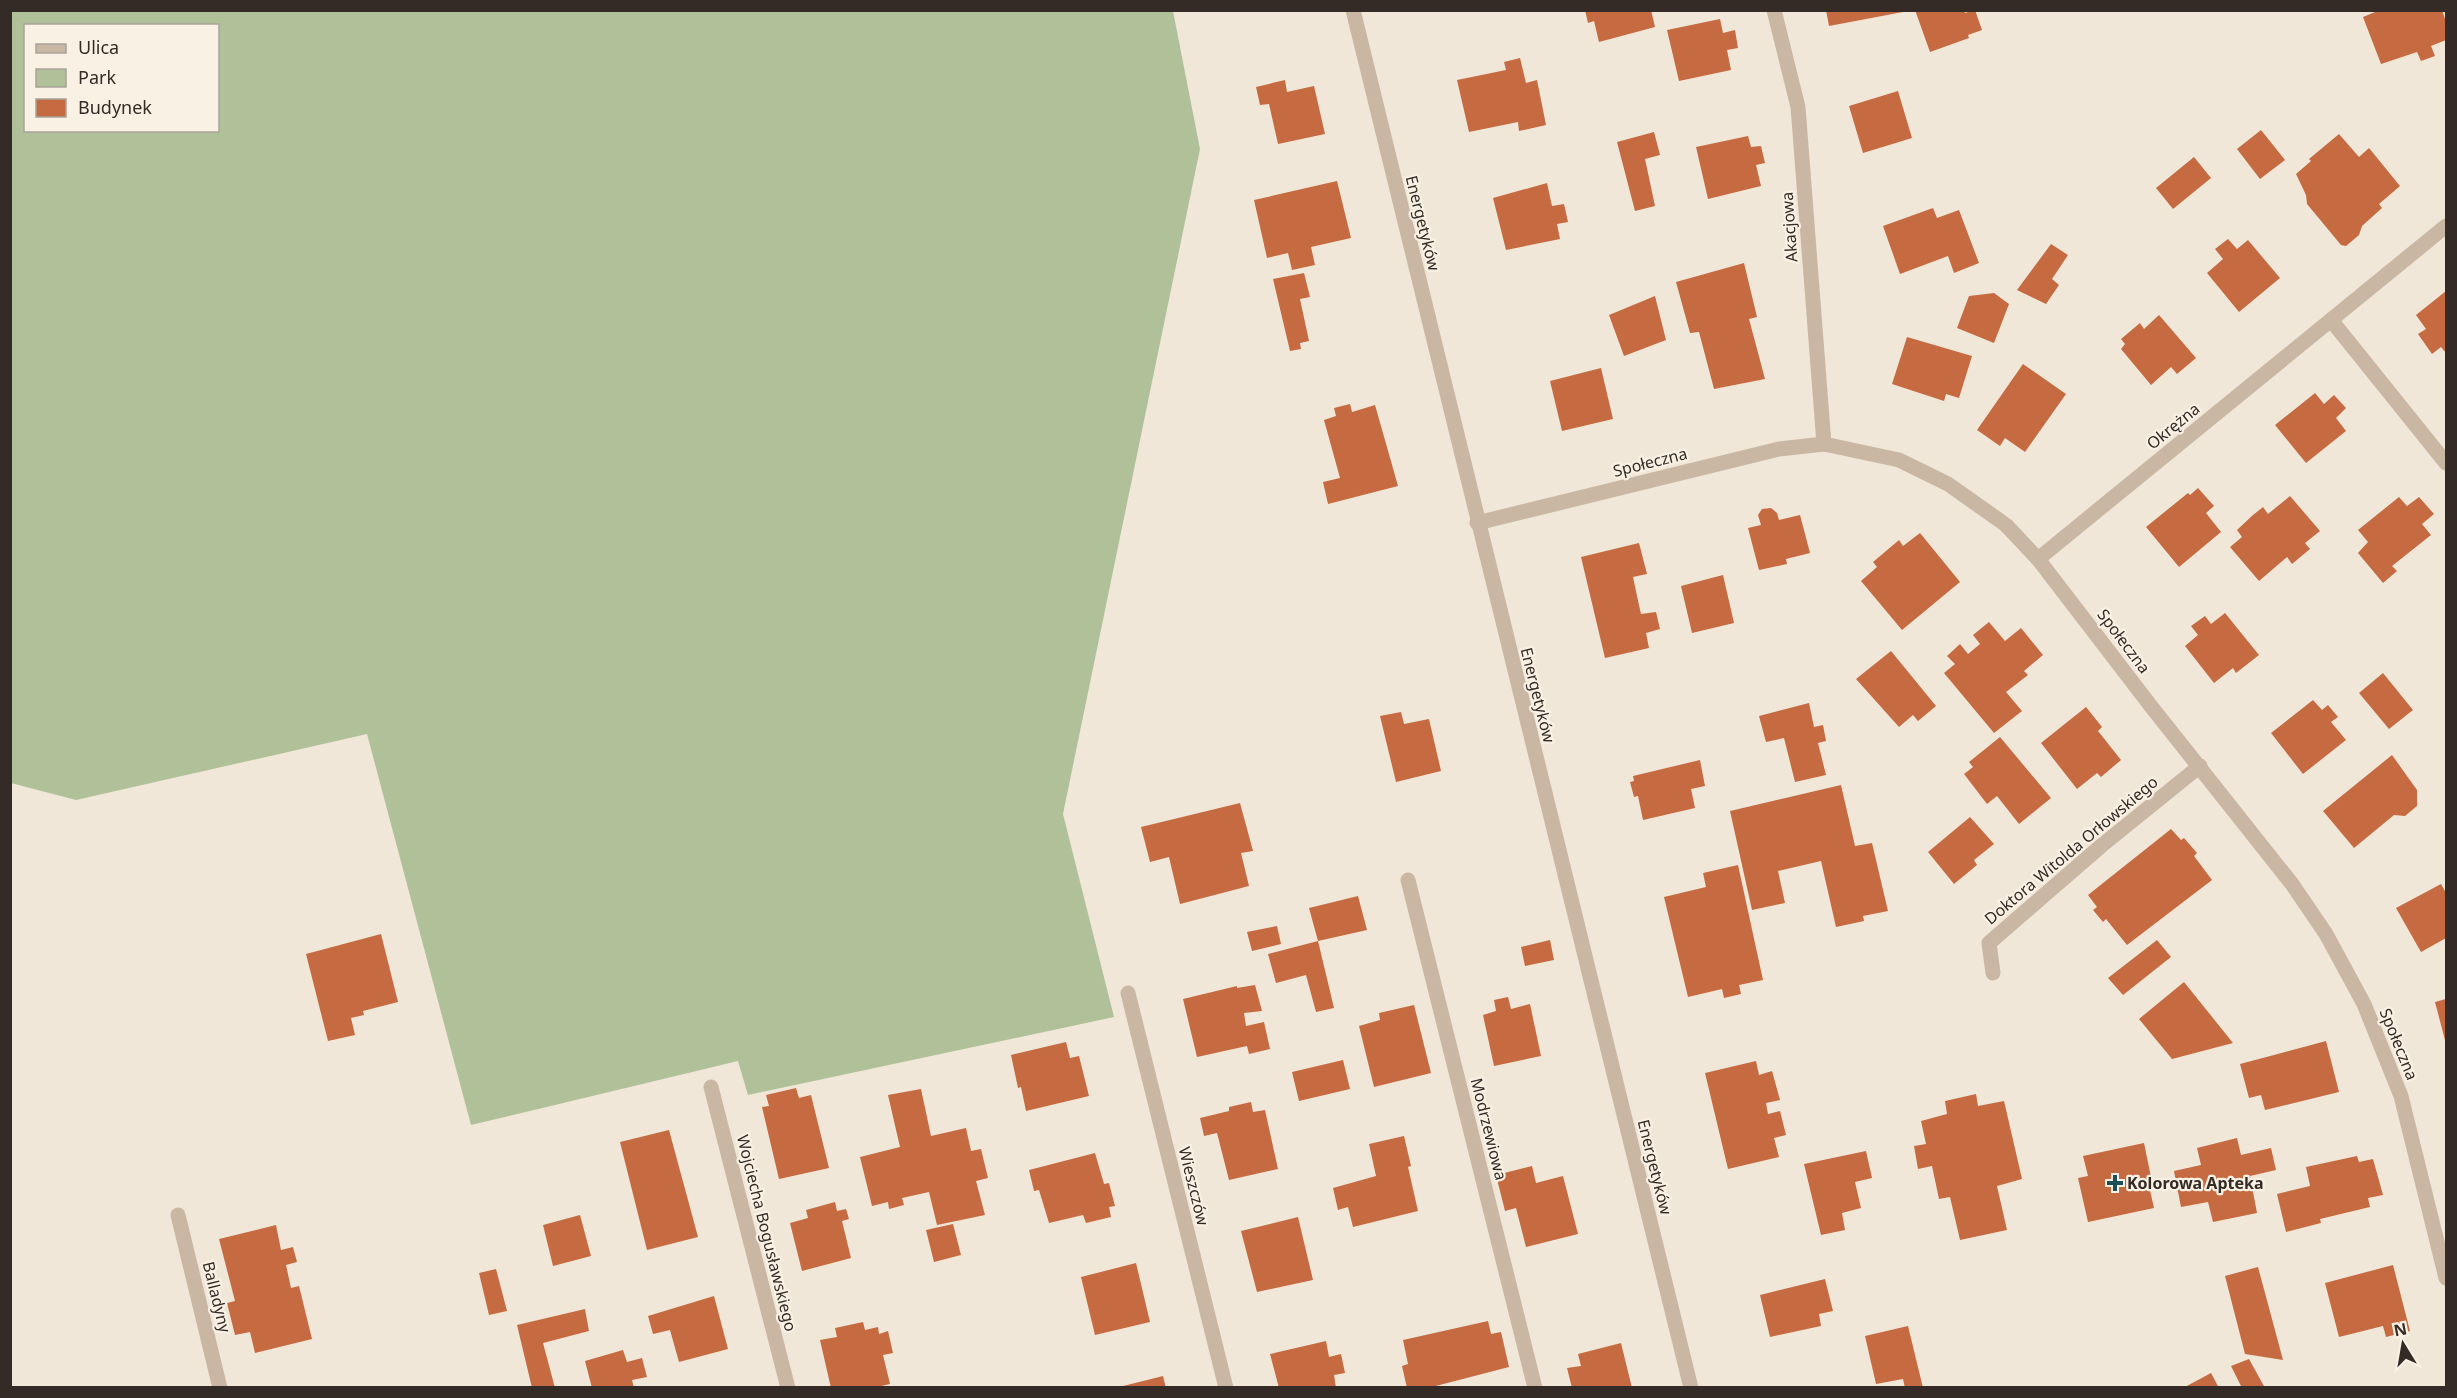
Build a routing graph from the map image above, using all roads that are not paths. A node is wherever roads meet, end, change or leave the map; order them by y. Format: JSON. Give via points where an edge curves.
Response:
{"nodes":[{"id":1,"x":1353,"y":10,"type":"edge"},
{"id":2,"x":1774,"y":10,"type":"edge"},
{"id":3,"x":2446,"y":226,"type":"edge"},
{"id":4,"x":2331,"y":320,"type":"junction"},
{"id":5,"x":1824,"y":444,"type":"junction"},
{"id":6,"x":2446,"y":463,"type":"edge"},
{"id":7,"x":1477,"y":523,"type":"junction"},
{"id":8,"x":2038,"y":559,"type":"junction"},
{"id":9,"x":2200,"y":766,"type":"junction"},
{"id":10,"x":1408,"y":880,"type":"dead end"},
{"id":11,"x":1994,"y":973,"type":"dead end"},
{"id":12,"x":1128,"y":993,"type":"dead end"},
{"id":13,"x":711,"y":1087,"type":"dead end"},
{"id":14,"x":178,"y":1215,"type":"dead end"},
{"id":15,"x":2446,"y":1278,"type":"edge"},
{"id":16,"x":220,"y":1388,"type":"edge"},
{"id":17,"x":788,"y":1388,"type":"edge"},
{"id":18,"x":1226,"y":1388,"type":"edge"},
{"id":19,"x":1535,"y":1388,"type":"edge"},
{"id":20,"x":1691,"y":1388,"type":"edge"}],
"edges":[{"from":1,"to":7,"type":"street","name":"Energetyków"},
{"from":2,"to":5,"type":"street","name":"Akacjowa","via":[[1798,108]]},
{"from":3,"to":4,"type":"street","name":"Okrężna"},
{"from":4,"to":6,"type":"street"},
{"from":4,"to":8,"type":"street","name":"Okrężna"},
{"from":5,"to":7,"type":"street","name":"Społeczna","via":[[1779,449]]},
{"from":5,"to":8,"type":"street","name":"Społeczna","via":[[1899,460],[1948,484],[2006,525]]},
{"from":7,"to":20,"type":"street","name":"Energetyków"},
{"from":8,"to":9,"type":"street","name":"Społeczna"},
{"from":9,"to":11,"type":"street","name":"Doktora Witolda Orłowskiego","via":[[1989,943]]},
{"from":9,"to":15,"type":"street","name":"Społeczna","via":[[2292,884],[2326,934],[2364,1004],[2401,1096]]},
{"from":10,"to":19,"type":"street","name":"Modrzewiowa"},
{"from":12,"to":18,"type":"street","name":"Wieszczów"},
{"from":13,"to":17,"type":"street","name":"Wojciecha Bogusławskiego"},
{"from":14,"to":16,"type":"street","name":"Balladyny"}]}
